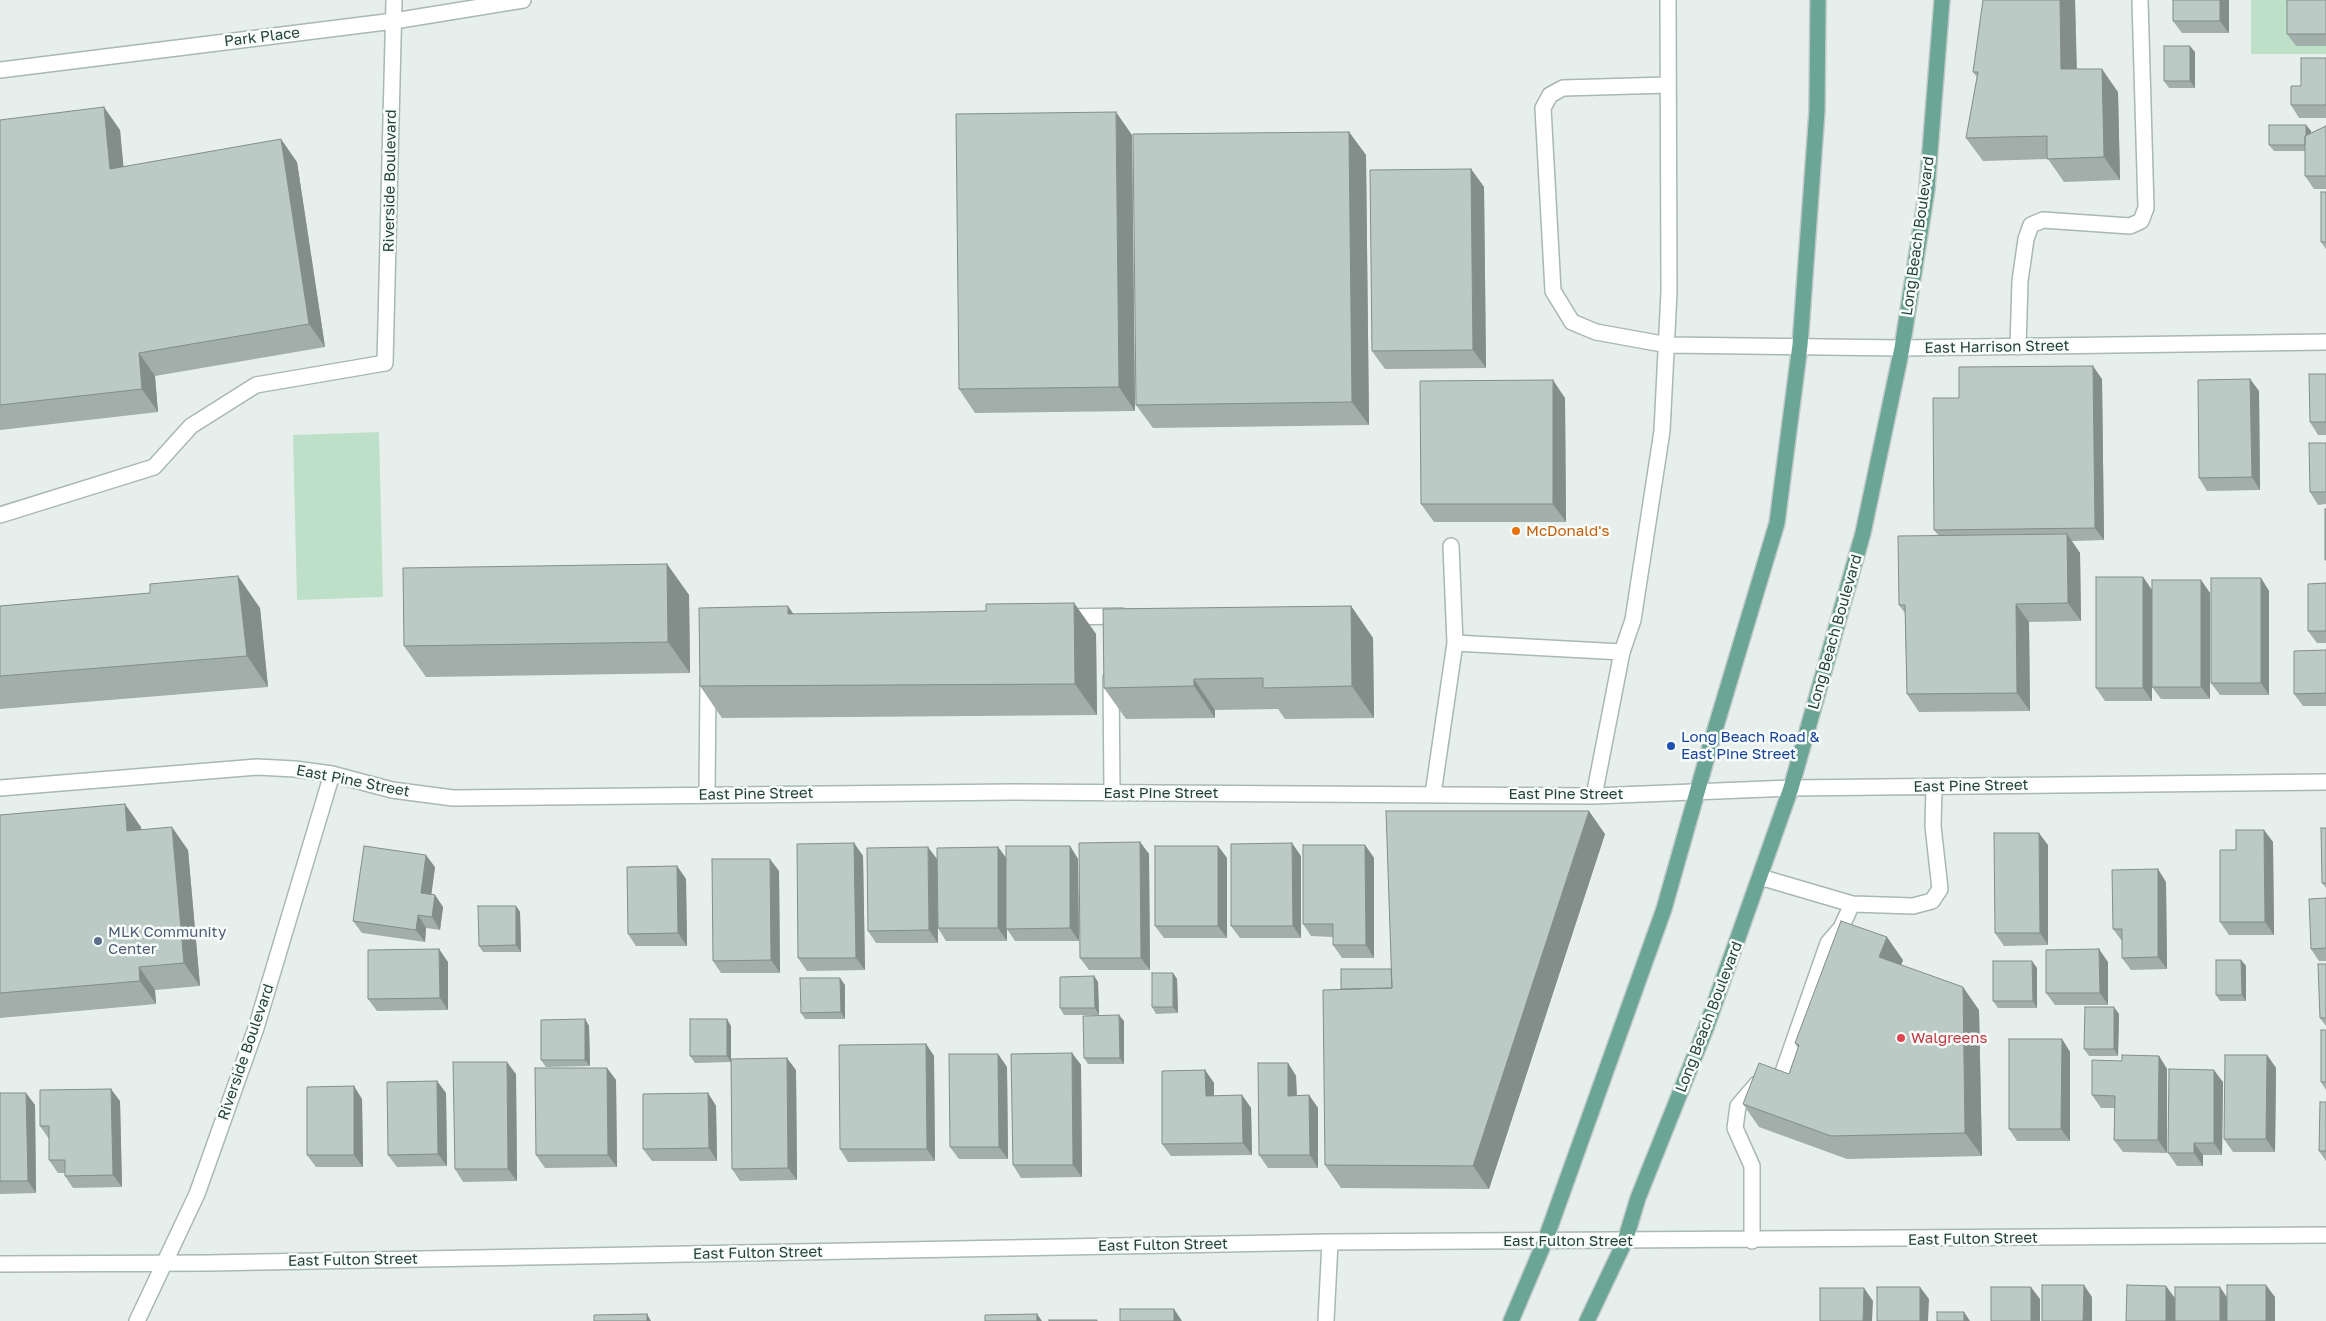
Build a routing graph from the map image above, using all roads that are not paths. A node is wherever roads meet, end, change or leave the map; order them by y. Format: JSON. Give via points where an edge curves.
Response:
{"nodes":[{"id":1,"x":394,"y":0,"type":"edge"},
{"id":2,"x":523,"y":0,"type":"edge"},
{"id":3,"x":1668,"y":0,"type":"edge"},
{"id":4,"x":1818,"y":0,"type":"edge"},
{"id":5,"x":1942,"y":0,"type":"edge"},
{"id":6,"x":2140,"y":0,"type":"edge"},
{"id":7,"x":394,"y":20,"type":"junction"},
{"id":8,"x":0,"y":70,"type":"edge"},
{"id":9,"x":1668,"y":85,"type":"junction"},
{"id":10,"x":2326,"y":342,"type":"edge"},
{"id":11,"x":1668,"y":345,"type":"junction"},
{"id":12,"x":1800,"y":345,"type":"junction"},
{"id":13,"x":2018,"y":347,"type":"junction"},
{"id":14,"x":1902,"y":348,"type":"junction"},
{"id":15,"x":0,"y":515,"type":"edge"},
{"id":16,"x":1451,"y":546,"type":"dead end"},
{"id":17,"x":1110,"y":616,"type":"junction"},
{"id":18,"x":1139,"y":616,"type":"edge"},
{"id":19,"x":1051,"y":617,"type":"edge"},
{"id":20,"x":1110,"y":636,"type":"edge"},
{"id":21,"x":1455,"y":643,"type":"junction"},
{"id":22,"x":1622,"y":652,"type":"junction"},
{"id":23,"x":708,"y":663,"type":"edge"},
{"id":24,"x":1110,"y":664,"type":"edge"},
{"id":25,"x":332,"y":774,"type":"junction"},
{"id":26,"x":2326,"y":782,"type":"edge"},
{"id":27,"x":1934,"y":786,"type":"junction"},
{"id":28,"x":0,"y":788,"type":"edge"},
{"id":29,"x":1791,"y":788,"type":"junction"},
{"id":30,"x":1697,"y":791,"type":"junction"},
{"id":31,"x":1112,"y":792,"type":"junction"},
{"id":32,"x":1433,"y":794,"type":"junction"},
{"id":33,"x":707,"y":795,"type":"junction"},
{"id":34,"x":1594,"y":796,"type":"junction"},
{"id":35,"x":1760,"y":877,"type":"junction"},
{"id":36,"x":1852,"y":904,"type":"junction"},
{"id":37,"x":2326,"y":1235,"type":"edge"},
{"id":38,"x":1625,"y":1240,"type":"junction"},
{"id":39,"x":1752,"y":1240,"type":"junction"},
{"id":40,"x":1546,"y":1241,"type":"junction"},
{"id":41,"x":1330,"y":1242,"type":"junction"},
{"id":42,"x":0,"y":1264,"type":"edge"},
{"id":43,"x":163,"y":1264,"type":"junction"},
{"id":44,"x":137,"y":1321,"type":"edge"},
{"id":45,"x":1326,"y":1321,"type":"edge"},
{"id":46,"x":1511,"y":1321,"type":"edge"},
{"id":47,"x":1588,"y":1321,"type":"edge"}],
"edges":[{"from":1,"to":7,"type":"street","name":"Riverside Boulevard"},
{"from":2,"to":7,"type":"street","name":"Park Place"},
{"from":3,"to":9,"type":"street"},
{"from":4,"to":12,"type":"main road","via":[[1817,111]]},
{"from":5,"to":14,"type":"main road","name":"Long Beach Boulevard","via":[[1927,189]]},
{"from":6,"to":13,"type":"street","via":[[2146,208],[2141,221],[2130,226],[2043,220],[2031,224],[2020,281]]},
{"from":7,"to":8,"type":"street","name":"Park Place"},
{"from":7,"to":15,"type":"street","name":"Riverside Boulevard","via":[[385,363],[256,385],[191,426],[154,468]]},
{"from":9,"to":11,"type":"street"},
{"from":9,"to":11,"type":"street","name":"East Harrison Street","via":[[1563,88],[1550,95],[1542,108],[1553,291],[1572,322],[1596,332]]},
{"from":10,"to":13,"type":"street","name":"East Harrison Street"},
{"from":11,"to":12,"type":"street","name":"East Harrison Street"},
{"from":11,"to":22,"type":"street","via":[[1661,440],[1633,620]]},
{"from":12,"to":14,"type":"street","name":"East Harrison Street"},
{"from":12,"to":30,"type":"main road","via":[[1777,523]]},
{"from":13,"to":14,"type":"street","name":"East Harrison Street"},
{"from":14,"to":29,"type":"main road","name":"Long Beach Boulevard","via":[[1863,533]]},
{"from":16,"to":21,"type":"street"},
{"from":17,"to":18,"type":"street"},
{"from":17,"to":19,"type":"street"},
{"from":17,"to":20,"type":"street"},
{"from":21,"to":22,"type":"street"},
{"from":21,"to":32,"type":"street"},
{"from":22,"to":34,"type":"street"},
{"from":23,"to":33,"type":"street"},
{"from":24,"to":31,"type":"street"},
{"from":25,"to":28,"type":"street","name":"East Pine Street","via":[[257,767]]},
{"from":25,"to":33,"type":"street","name":"East Pine Street","via":[[392,790],[453,798]]},
{"from":25,"to":43,"type":"street","name":"Riverside Boulevard","via":[[256,1028],[197,1194]]},
{"from":26,"to":27,"type":"street","name":"East Pine Street"},
{"from":27,"to":29,"type":"street","name":"East Pine Street"},
{"from":27,"to":36,"type":"street","via":[[1933,826],[1940,889],[1932,901],[1913,906]]},
{"from":29,"to":30,"type":"street","name":"East Pine Street"},
{"from":29,"to":35,"type":"main road","name":"Long Beach Boulevard"},
{"from":30,"to":34,"type":"street","name":"East Pine Street"},
{"from":30,"to":40,"type":"main road","via":[[1664,909]]},
{"from":31,"to":32,"type":"street","name":"East Pine Street"},
{"from":31,"to":33,"type":"street","name":"East Pine Street"},
{"from":32,"to":34,"type":"street","name":"East Pine Street"},
{"from":35,"to":36,"type":"street"},
{"from":35,"to":38,"type":"main road","name":"Long Beach Boulevard"},
{"from":36,"to":39,"type":"street","via":[[1841,928],[1828,943],[1782,1075],[1758,1084],[1738,1106],[1735,1128],[1752,1166]]},
{"from":37,"to":39,"type":"street","name":"East Fulton Street"},
{"from":38,"to":39,"type":"street","name":"East Fulton Street"},
{"from":38,"to":40,"type":"street","name":"East Fulton Street"},
{"from":38,"to":47,"type":"main road","name":"Long Beach Boulevard"},
{"from":40,"to":41,"type":"street","name":"East Fulton Street"},
{"from":40,"to":46,"type":"main road"},
{"from":41,"to":43,"type":"street","name":"East Fulton Street"},
{"from":41,"to":45,"type":"street"},
{"from":42,"to":43,"type":"street","name":"East Fulton Street"},
{"from":43,"to":44,"type":"street","name":"Riverside Boulevard"}]}
